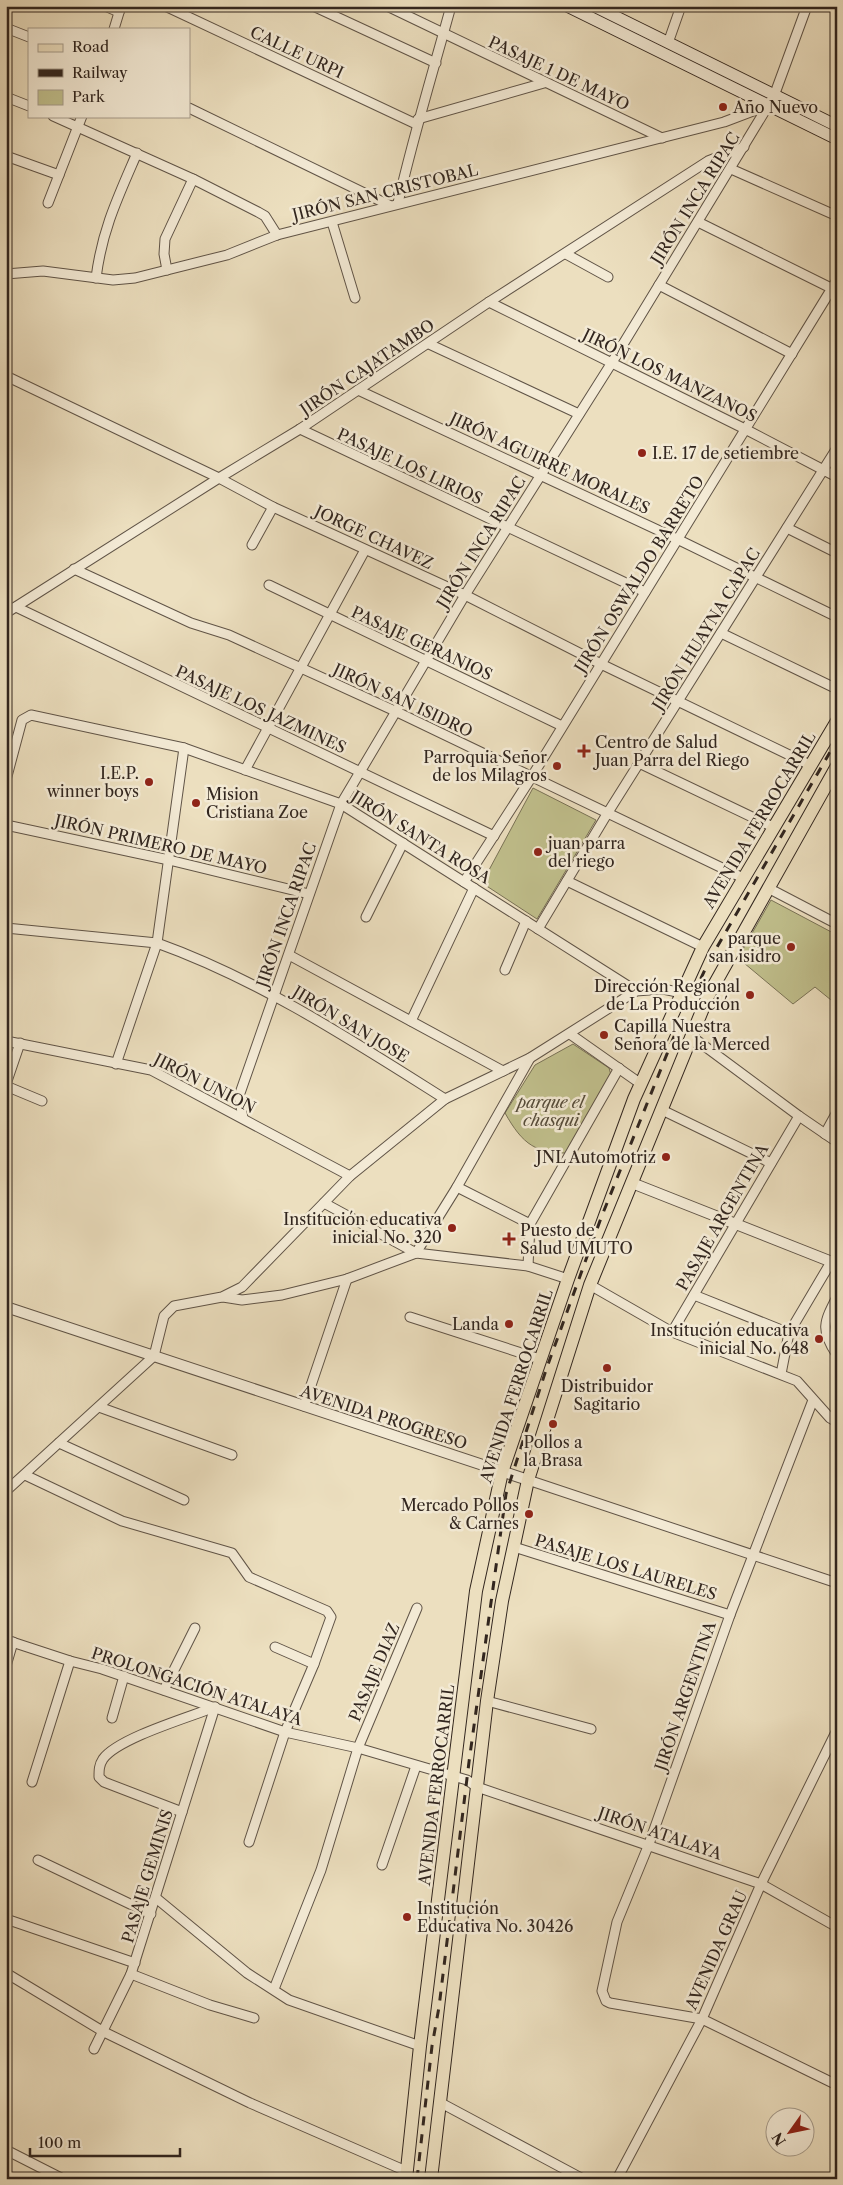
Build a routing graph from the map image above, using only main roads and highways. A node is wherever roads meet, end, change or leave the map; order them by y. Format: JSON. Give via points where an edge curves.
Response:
{"nodes":[{"id":1,"x":594,"y":6,"type":"edge"},
{"id":2,"x":572,"y":7,"type":"edge"},
{"id":3,"x":772,"y":100,"type":"junction"},
{"id":4,"x":834,"y":128,"type":"edge"},
{"id":5,"x":837,"y":721,"type":"edge"},
{"id":6,"x":835,"y":772,"type":"edge"},
{"id":7,"x":406,"y":2175,"type":"edge"},
{"id":8,"x":431,"y":2179,"type":"edge"}],
"edges":[{"from":1,"to":3,"type":"main road"},
{"from":2,"to":3,"type":"main road"},
{"from":3,"to":4,"type":"main road"},
{"from":5,"to":7,"type":"main road","name":"AVENIDA FERROCARRIL","via":[[703,947],[641,1084],[568,1279],[502,1472],[476,1591]]},
{"from":6,"to":8,"type":"main road","via":[[708,996],[590,1285],[528,1480],[502,1601],[472,1784]]}]}
